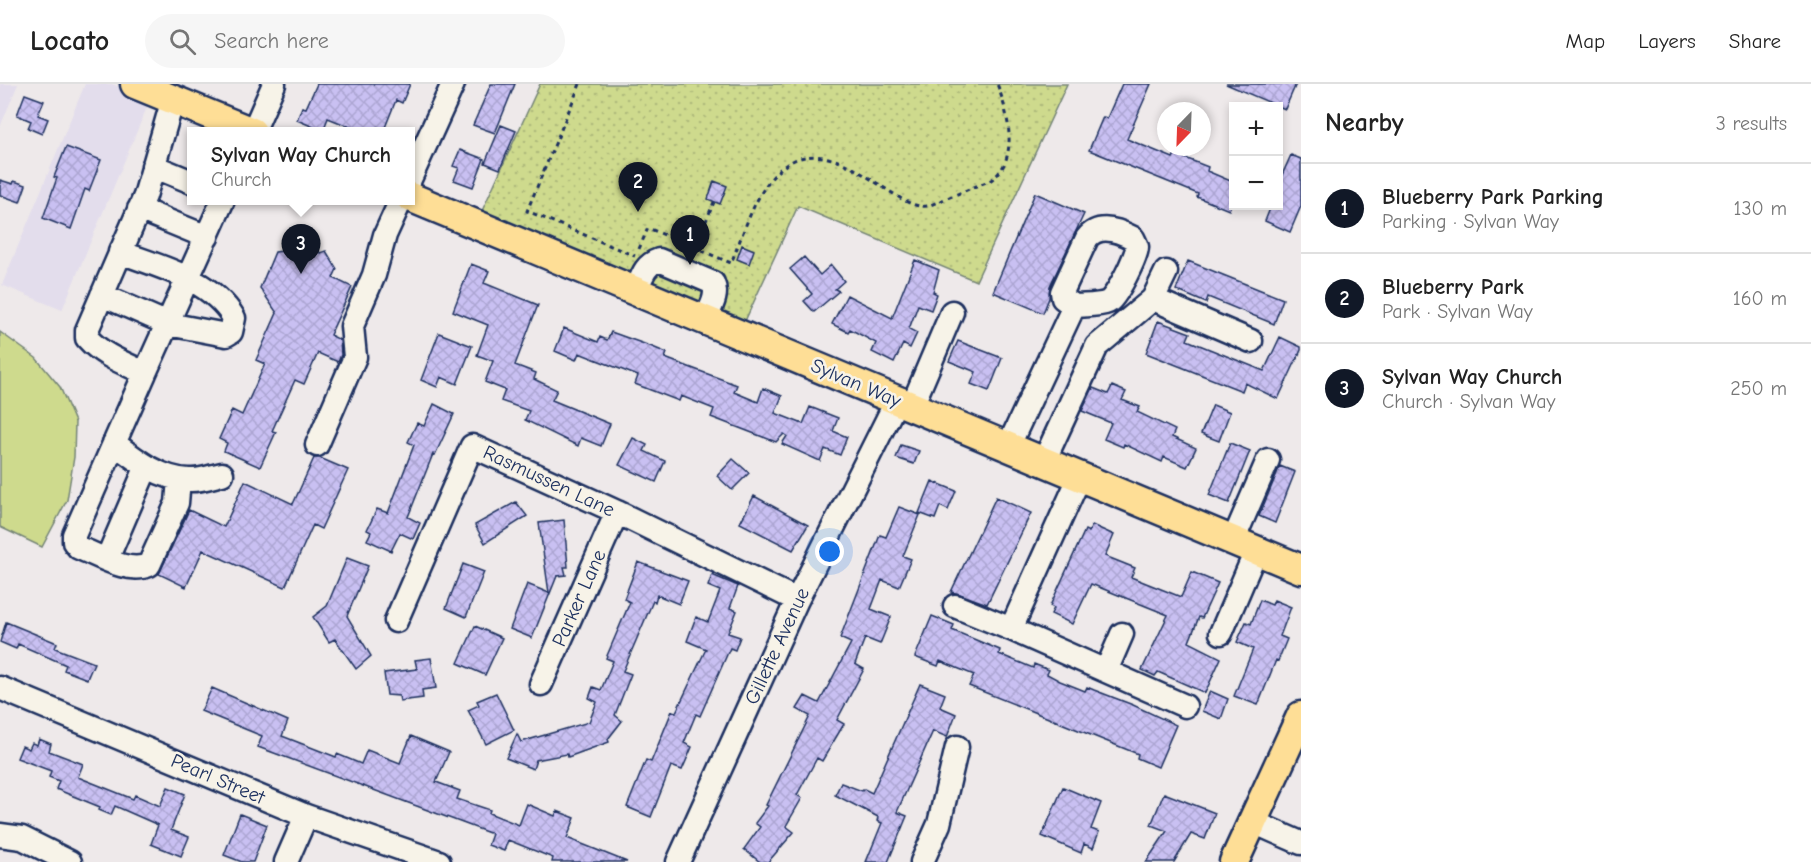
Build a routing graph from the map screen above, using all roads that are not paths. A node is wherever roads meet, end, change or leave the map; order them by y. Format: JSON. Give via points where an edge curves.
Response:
{"nodes":[{"id":1,"x":135,"y":84,"type":"edge"},
{"id":2,"x":274,"y":84,"type":"edge"},
{"id":3,"x":453,"y":84,"type":"edge"},
{"id":4,"x":173,"y":99,"type":"junction"},
{"id":5,"x":241,"y":127,"type":"edge"},
{"id":6,"x":255,"y":127,"type":"edge"},
{"id":7,"x":153,"y":166,"type":"junction"},
{"id":8,"x":415,"y":170,"type":"edge"},
{"id":9,"x":187,"y":180,"type":"edge"},
{"id":10,"x":415,"y":199,"type":"edge"},
{"id":11,"x":221,"y":205,"type":"edge"},
{"id":12,"x":399,"y":205,"type":"edge"},
{"id":13,"x":139,"y":209,"type":"junction"},
{"id":14,"x":207,"y":237,"type":"junction"},
{"id":15,"x":120,"y":252,"type":"junction"},
{"id":16,"x":1166,"y":272,"type":"dead end"},
{"id":17,"x":189,"y":278,"type":"junction"},
{"id":18,"x":636,"y":291,"type":"junction"},
{"id":19,"x":102,"y":295,"type":"junction"},
{"id":20,"x":1153,"y":299,"type":"junction"},
{"id":21,"x":1074,"y":306,"type":"dead end"},
{"id":22,"x":952,"y":312,"type":"dead end"},
{"id":23,"x":705,"y":320,"type":"junction"},
{"id":24,"x":168,"y":324,"type":"junction"},
{"id":25,"x":1251,"y":341,"type":"dead end"},
{"id":26,"x":145,"y":373,"type":"junction"},
{"id":27,"x":905,"y":403,"type":"junction"},
{"id":28,"x":114,"y":444,"type":"junction"},
{"id":29,"x":317,"y":445,"type":"dead end"},
{"id":30,"x":1008,"y":447,"type":"junction"},
{"id":31,"x":1268,"y":460,"type":"dead end"},
{"id":32,"x":1044,"y":461,"type":"junction"},
{"id":33,"x":146,"y":468,"type":"junction"},
{"id":34,"x":222,"y":474,"type":"dead end"},
{"id":35,"x":1080,"y":476,"type":"junction"},
{"id":36,"x":179,"y":479,"type":"junction"},
{"id":37,"x":617,"y":512,"type":"junction"},
{"id":38,"x":1245,"y":546,"type":"junction"},
{"id":39,"x":107,"y":559,"type":"junction"},
{"id":40,"x":1301,"y":569,"type":"edge"},
{"id":41,"x":797,"y":600,"type":"junction"},
{"id":42,"x":955,"y":606,"type":"dead end"},
{"id":43,"x":396,"y":621,"type":"dead end"},
{"id":44,"x":1011,"y":629,"type":"junction"},
{"id":45,"x":1221,"y":633,"type":"dead end"},
{"id":46,"x":1122,"y":634,"type":"dead end"},
{"id":47,"x":1106,"y":671,"type":"junction"},
{"id":48,"x":541,"y":684,"type":"dead end"},
{"id":49,"x":0,"y":688,"type":"edge"},
{"id":50,"x":1185,"y":706,"type":"dead end"},
{"id":51,"x":1301,"y":716,"type":"edge"},
{"id":52,"x":957,"y":747,"type":"dead end"},
{"id":53,"x":306,"y":816,"type":"junction"},
{"id":54,"x":1253,"y":822,"type":"junction"},
{"id":55,"x":0,"y":835,"type":"edge"},
{"id":56,"x":1301,"y":843,"type":"edge"},
{"id":57,"x":70,"y":862,"type":"edge"},
{"id":58,"x":286,"y":862,"type":"edge"},
{"id":59,"x":439,"y":862,"type":"edge"},
{"id":60,"x":678,"y":862,"type":"edge"},
{"id":61,"x":922,"y":862,"type":"edge"},
{"id":62,"x":1234,"y":862,"type":"edge"}],
"edges":[{"from":1,"to":4,"type":"main road"},
{"from":2,"to":6,"type":"street"},
{"from":3,"to":8,"type":"street"},
{"from":4,"to":5,"type":"main road"},
{"from":4,"to":7,"type":"street"},
{"from":7,"to":9,"type":"street"},
{"from":7,"to":13,"type":"street"},
{"from":10,"to":18,"type":"main road","name":"Sylvan Way"},
{"from":11,"to":14,"type":"street"},
{"from":12,"to":29,"type":"street","via":[[352,326],[355,357]]},
{"from":13,"to":14,"type":"street"},
{"from":13,"to":15,"type":"street"},
{"from":14,"to":17,"type":"street"},
{"from":15,"to":17,"type":"street"},
{"from":15,"to":19,"type":"street"},
{"from":16,"to":20,"type":"street"},
{"from":17,"to":24,"type":"street"},
{"from":17,"to":24,"type":"street","via":[[227,306],[234,318],[231,332],[226,335]]},
{"from":18,"to":23,"type":"main road","name":"Sylvan Way"},
{"from":18,"to":23,"type":"street","via":[[645,269],[659,260],[713,283],[715,297]]},
{"from":19,"to":24,"type":"street"},
{"from":19,"to":26,"type":"street","via":[[87,338],[108,356]]},
{"from":20,"to":25,"type":"street"},
{"from":20,"to":32,"type":"street","via":[[1097,346]]},
{"from":21,"to":30,"type":"street"},
{"from":22,"to":27,"type":"street","name":"Gillette Avenue"},
{"from":23,"to":27,"type":"main road","name":"Sylvan Way"},
{"from":24,"to":26,"type":"street"},
{"from":26,"to":28,"type":"street"},
{"from":27,"to":30,"type":"main road","name":"Sylvan Way"},
{"from":27,"to":41,"type":"street","name":"Gillette Avenue"},
{"from":28,"to":33,"type":"street"},
{"from":28,"to":39,"type":"street","via":[[74,535],[79,548]]},
{"from":30,"to":32,"type":"main road","name":"Sylvan Way"},
{"from":31,"to":38,"type":"street"},
{"from":32,"to":35,"type":"main road","name":"Sylvan Way"},
{"from":33,"to":36,"type":"street"},
{"from":33,"to":39,"type":"street"},
{"from":34,"to":36,"type":"street"},
{"from":35,"to":38,"type":"main road","name":"Sylvan Way"},
{"from":35,"to":44,"type":"street"},
{"from":36,"to":39,"type":"street","via":[[177,503],[149,565],[131,568]]},
{"from":37,"to":41,"type":"street","name":"Rasmussen Lane"},
{"from":37,"to":43,"type":"street","name":"Rasmussen Lane","via":[[472,446]]},
{"from":37,"to":48,"type":"street","name":"Parker Lane"},
{"from":38,"to":40,"type":"main road","name":"Sylvan Way"},
{"from":38,"to":45,"type":"street"},
{"from":41,"to":60,"type":"street","name":"Gillette Avenue"},
{"from":42,"to":44,"type":"street"},
{"from":44,"to":47,"type":"street"},
{"from":46,"to":47,"type":"street"},
{"from":47,"to":50,"type":"street"},
{"from":49,"to":53,"type":"street","name":"Pearl Street"},
{"from":51,"to":54,"type":"main road"},
{"from":52,"to":61,"type":"street","via":[[939,824]]},
{"from":53,"to":58,"type":"street"},
{"from":53,"to":59,"type":"street","name":"Pearl Street"},
{"from":54,"to":56,"type":"street"},
{"from":54,"to":62,"type":"main road"},
{"from":55,"to":57,"type":"street","via":[[22,838]]}]}
